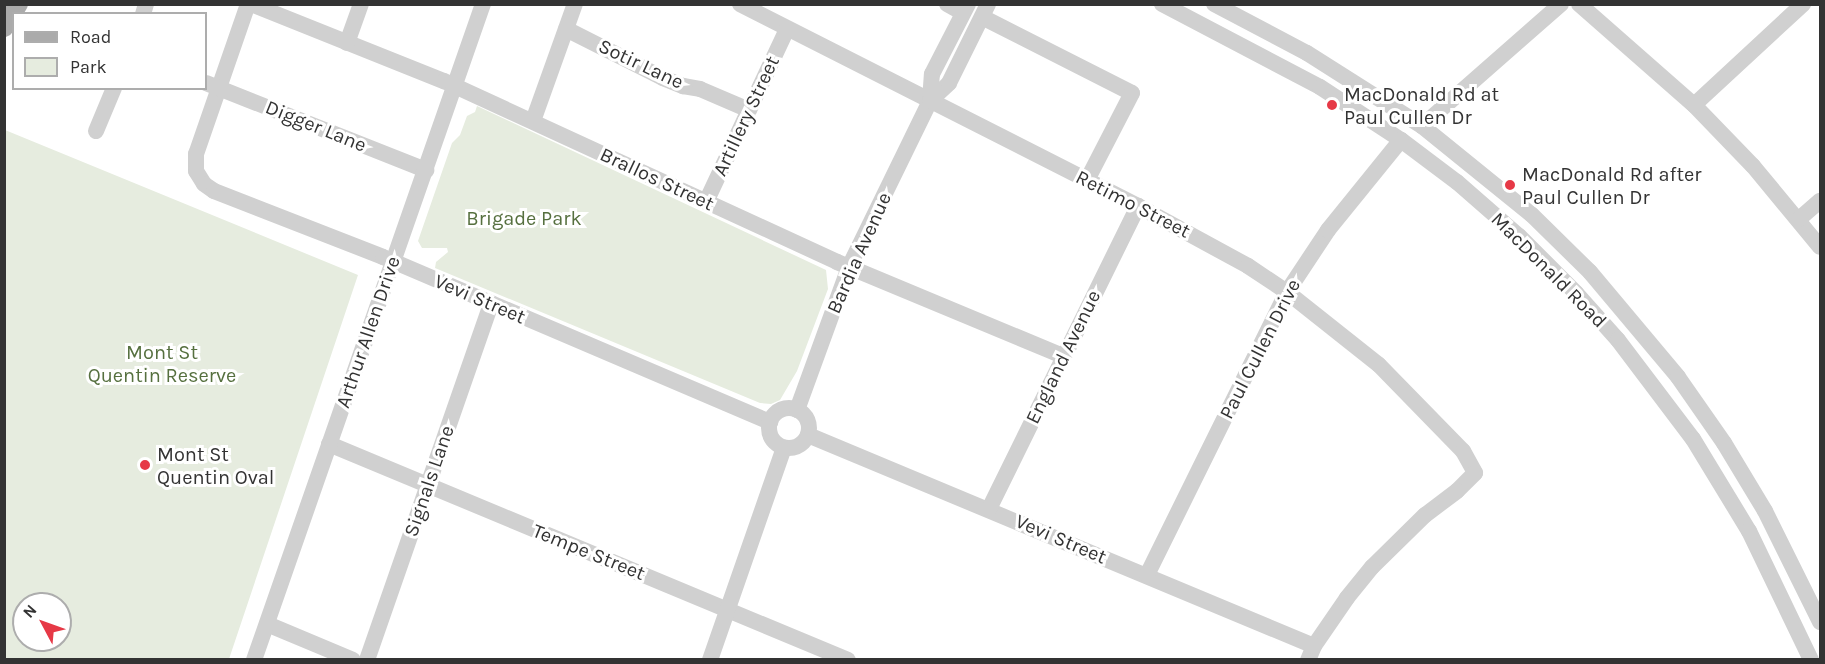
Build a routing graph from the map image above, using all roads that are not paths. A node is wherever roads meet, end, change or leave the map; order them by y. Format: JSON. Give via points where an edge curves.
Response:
{"nodes":[{"id":1,"x":250,"y":4,"type":"edge"},
{"id":2,"x":361,"y":4,"type":"edge"},
{"id":3,"x":483,"y":4,"type":"edge"},
{"id":4,"x":575,"y":4,"type":"edge"},
{"id":5,"x":947,"y":4,"type":"edge"},
{"id":6,"x":1162,"y":4,"type":"edge"},
{"id":7,"x":1214,"y":4,"type":"edge"},
{"id":8,"x":1561,"y":4,"type":"edge"},
{"id":9,"x":1579,"y":4,"type":"edge"},
{"id":10,"x":1803,"y":4,"type":"edge"},
{"id":11,"x":746,"y":6,"type":"edge"},
{"id":12,"x":966,"y":9,"type":"edge"},
{"id":13,"x":985,"y":11,"type":"edge"},
{"id":14,"x":12,"y":14,"type":"edge"},
{"id":15,"x":4,"y":27,"type":"edge"},
{"id":16,"x":566,"y":28,"type":"junction"},
{"id":17,"x":787,"y":29,"type":"junction"},
{"id":18,"x":347,"y":43,"type":"junction"},
{"id":19,"x":212,"y":86,"type":"edge"},
{"id":20,"x":455,"y":86,"type":"junction"},
{"id":21,"x":113,"y":90,"type":"edge"},
{"id":22,"x":930,"y":101,"type":"junction"},
{"id":23,"x":1694,"y":105,"type":"junction"},
{"id":24,"x":749,"y":110,"type":"junction"},
{"id":25,"x":533,"y":121,"type":"junction"},
{"id":26,"x":1422,"y":126,"type":"junction"},
{"id":27,"x":96,"y":131,"type":"dead end"},
{"id":28,"x":1401,"y":140,"type":"junction"},
{"id":29,"x":426,"y":170,"type":"junction"},
{"id":30,"x":1088,"y":180,"type":"junction"},
{"id":31,"x":1821,"y":201,"type":"edge"},
{"id":32,"x":706,"y":202,"type":"junction"},
{"id":33,"x":1138,"y":206,"type":"junction"},
{"id":34,"x":1799,"y":219,"type":"junction"},
{"id":35,"x":1821,"y":247,"type":"edge"},
{"id":36,"x":392,"y":263,"type":"junction"},
{"id":37,"x":849,"y":267,"type":"junction"},
{"id":38,"x":1287,"y":292,"type":"junction"},
{"id":39,"x":492,"y":303,"type":"junction"},
{"id":40,"x":1063,"y":356,"type":"junction"},
{"id":41,"x":797,"y":410,"type":"junction"},
{"id":42,"x":771,"y":422,"type":"junction"},
{"id":43,"x":808,"y":435,"type":"junction"},
{"id":44,"x":329,"y":444,"type":"junction"},
{"id":45,"x":784,"y":447,"type":"junction"},
{"id":46,"x":428,"y":484,"type":"junction"},
{"id":47,"x":988,"y":509,"type":"junction"},
{"id":48,"x":1147,"y":575,"type":"junction"},
{"id":49,"x":728,"y":609,"type":"junction"},
{"id":50,"x":1821,"y":622,"type":"edge"},
{"id":51,"x":267,"y":624,"type":"junction"},
{"id":52,"x":1311,"y":653,"type":"edge"},
{"id":53,"x":254,"y":660,"type":"edge"},
{"id":54,"x":353,"y":660,"type":"edge"},
{"id":55,"x":367,"y":660,"type":"edge"},
{"id":56,"x":710,"y":660,"type":"edge"},
{"id":57,"x":848,"y":660,"type":"edge"},
{"id":58,"x":1812,"y":660,"type":"edge"}],
"edges":[{"from":1,"to":18,"type":"street","name":"Brallos Street"},
{"from":1,"to":19,"type":"street"},
{"from":2,"to":18,"type":"street"},
{"from":3,"to":20,"type":"street","name":"Arthur Allen Drive"},
{"from":4,"to":16,"type":"street"},
{"from":5,"to":12,"type":"street"},
{"from":6,"to":28,"type":"street","name":"MacDonald Road","via":[[1320,87]]},
{"from":7,"to":26,"type":"street","name":"MacDonald Road","via":[[1307,53]]},
{"from":8,"to":26,"type":"street"},
{"from":9,"to":23,"type":"street"},
{"from":10,"to":23,"type":"street"},
{"from":11,"to":17,"type":"street","name":"Retimo Street"},
{"from":12,"to":22,"type":"street","name":"Bardia Avenue","via":[[932,74]]},
{"from":13,"to":22,"type":"street","name":"Bardia Avenue","via":[[949,83]]},
{"from":13,"to":30,"type":"street","via":[[1132,93]]},
{"from":14,"to":15,"type":"main road"},
{"from":16,"to":24,"type":"street","name":"Sotir Lane","via":[[663,78],[700,88]]},
{"from":16,"to":25,"type":"street"},
{"from":17,"to":22,"type":"street","name":"Retimo Street"},
{"from":17,"to":24,"type":"street","name":"Artillery Street"},
{"from":18,"to":20,"type":"street","name":"Brallos Street"},
{"from":19,"to":29,"type":"street","name":"Digger Lane"},
{"from":19,"to":36,"type":"street","name":"Vevi Street","via":[[196,154],[196,171],[204,184]]},
{"from":20,"to":25,"type":"street","name":"Brallos Street"},
{"from":20,"to":29,"type":"street","name":"Arthur Allen Drive"},
{"from":21,"to":27,"type":"street"},
{"from":22,"to":30,"type":"street","name":"Retimo Street"},
{"from":22,"to":37,"type":"street","name":"Bardia Avenue"},
{"from":23,"to":34,"type":"street"},
{"from":24,"to":32,"type":"street","name":"Artillery Street"},
{"from":25,"to":32,"type":"street","name":"Brallos Street"},
{"from":26,"to":50,"type":"street","name":"MacDonald Road","via":[[1532,215],[1642,331],[1724,443],[1765,511]]},
{"from":28,"to":38,"type":"street","name":"Paul Cullen Drive","via":[[1334,222]]},
{"from":28,"to":58,"type":"street","name":"MacDonald Road","via":[[1519,236],[1576,293],[1651,381],[1733,503]]},
{"from":29,"to":36,"type":"street","name":"Arthur Allen Drive"},
{"from":30,"to":33,"type":"street","name":"Retimo Street"},
{"from":31,"to":34,"type":"street"},
{"from":32,"to":37,"type":"street","name":"Brallos Street"},
{"from":33,"to":38,"type":"street","name":"Retimo Street","via":[[1207,242]]},
{"from":33,"to":40,"type":"street","name":"England Avenue"},
{"from":34,"to":35,"type":"street"},
{"from":36,"to":39,"type":"street","name":"Vevi Street"},
{"from":36,"to":44,"type":"street","name":"Arthur Allen Drive"},
{"from":37,"to":40,"type":"street","name":"Brallos Street"},
{"from":37,"to":41,"type":"street","name":"Bardia Avenue"},
{"from":38,"to":48,"type":"street","name":"Paul Cullen Drive"},
{"from":38,"to":52,"type":"street","name":"Retimo Street","via":[[1354,344],[1415,399],[1463,451],[1475,473],[1380,559],[1347,598]]},
{"from":39,"to":42,"type":"street","name":"Vevi Street"},
{"from":39,"to":46,"type":"street","name":"Signals Lane"},
{"from":40,"to":47,"type":"street","name":"England Avenue"},
{"from":41,"to":42,"type":"street","via":[[784,409]]},
{"from":41,"to":43,"type":"street","via":[[808,423]]},
{"from":42,"to":45,"type":"street","via":[[770,435]]},
{"from":43,"to":45,"type":"street","via":[[795,447]]},
{"from":43,"to":47,"type":"street","name":"Vevi Street"},
{"from":44,"to":46,"type":"street","name":"Tempe Street"},
{"from":44,"to":51,"type":"street","name":"Arthur Allen Drive"},
{"from":45,"to":49,"type":"street"},
{"from":46,"to":49,"type":"street","name":"Tempe Street"},
{"from":46,"to":55,"type":"street","name":"Signals Lane"},
{"from":47,"to":48,"type":"street","name":"Vevi Street"},
{"from":48,"to":52,"type":"street","name":"Vevi Street"},
{"from":49,"to":56,"type":"street"},
{"from":49,"to":57,"type":"street","name":"Tempe Street"},
{"from":51,"to":53,"type":"street","name":"Arthur Allen Drive"},
{"from":51,"to":54,"type":"street"}]}
